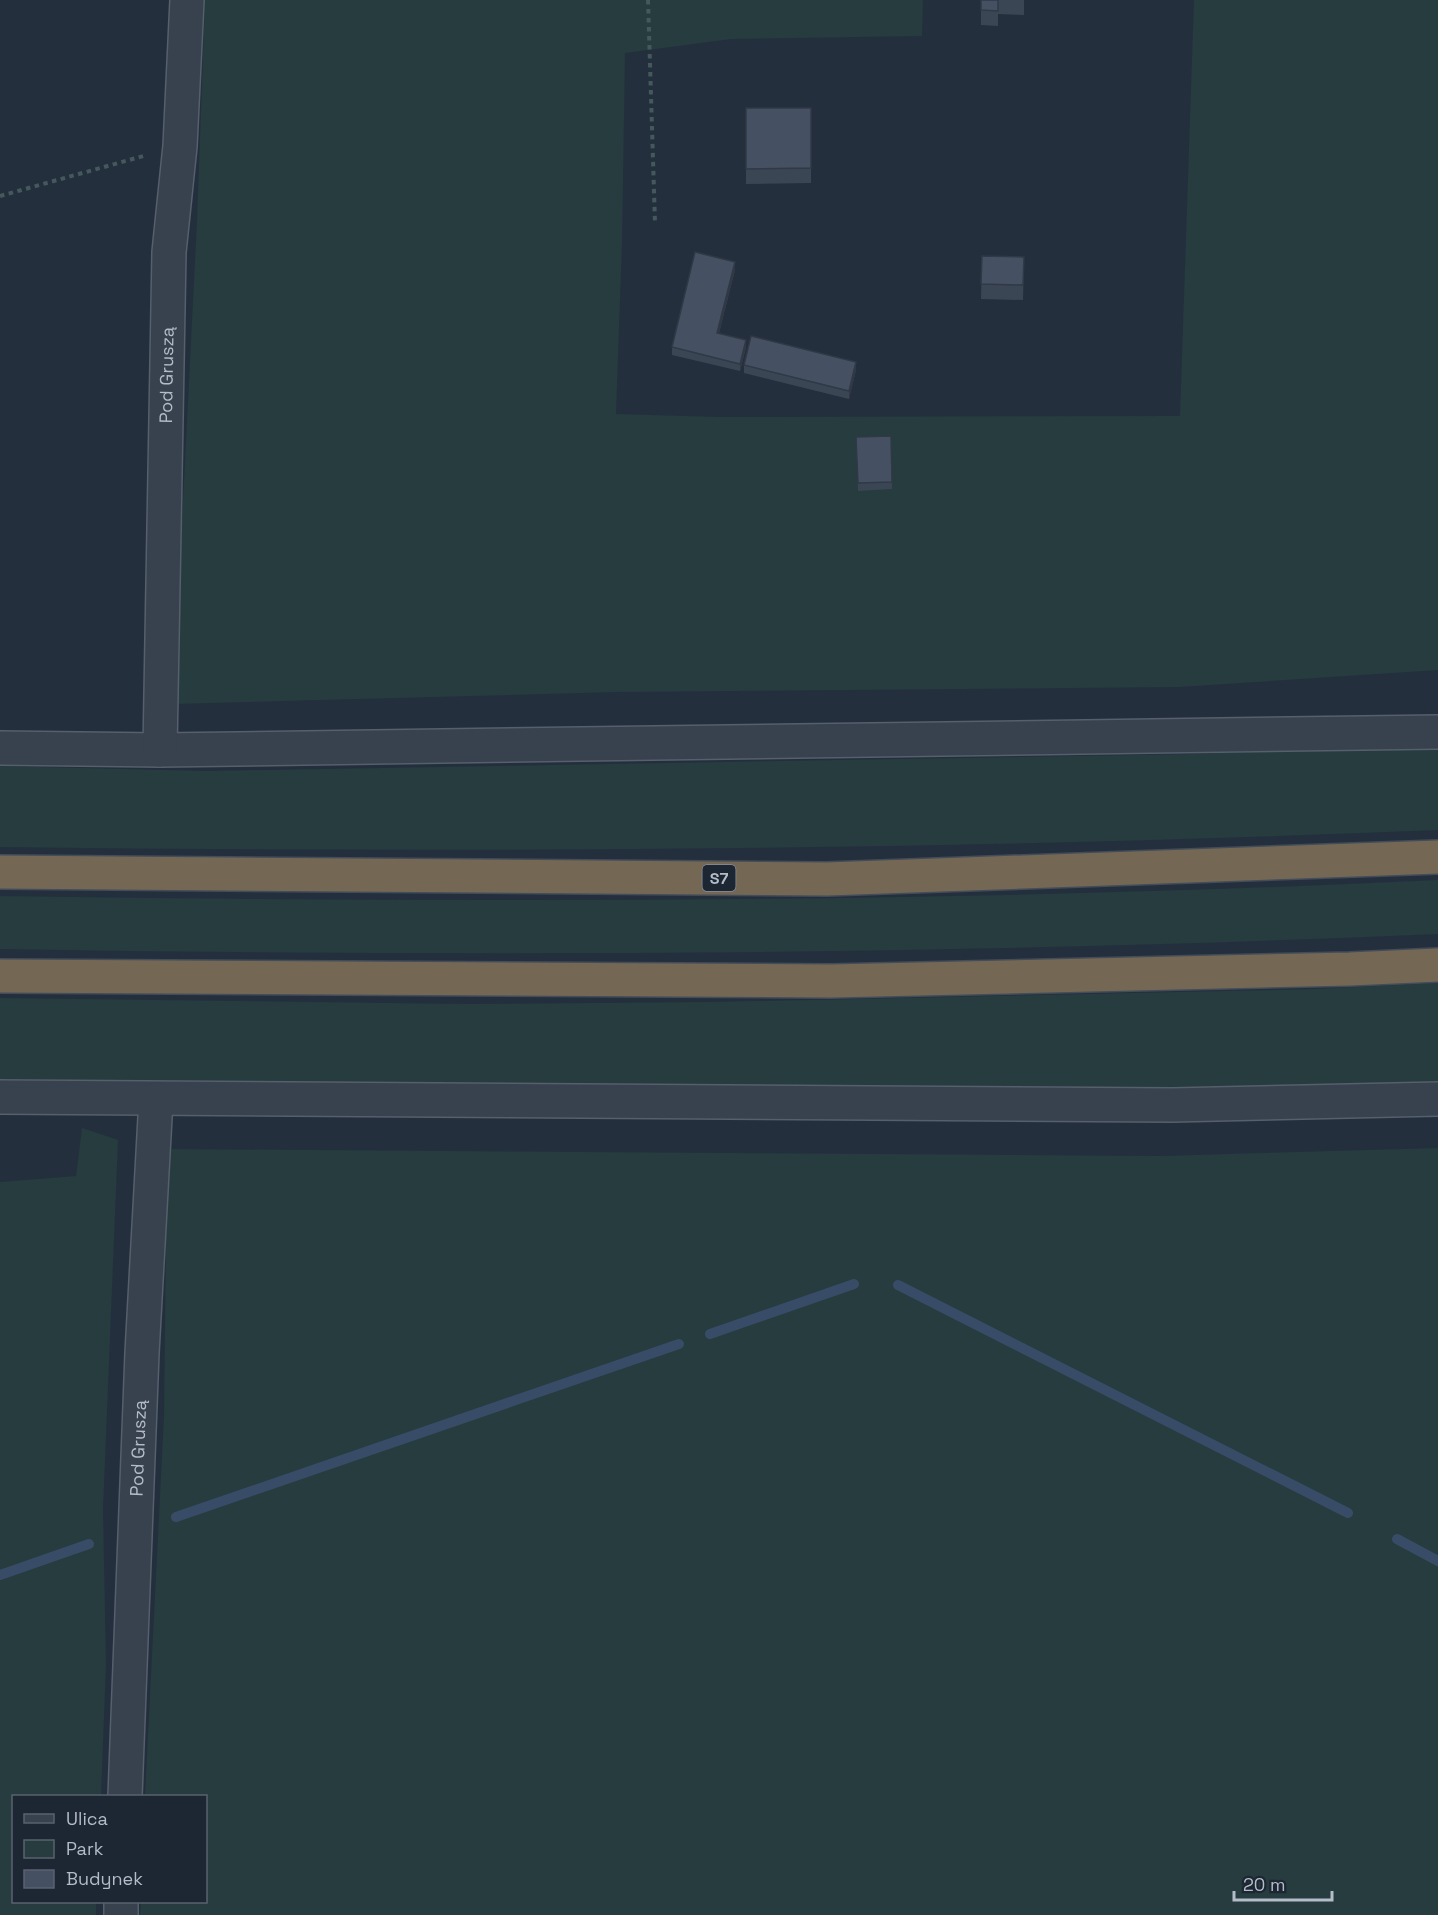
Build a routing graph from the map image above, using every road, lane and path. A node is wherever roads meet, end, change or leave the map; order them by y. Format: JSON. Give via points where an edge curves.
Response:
{"nodes":[{"id":1,"x":187,"y":0,"type":"edge"},
{"id":2,"x":648,"y":0,"type":"edge"},
{"id":3,"x":180,"y":146,"type":"junction"},
{"id":4,"x":0,"y":196,"type":"edge"},
{"id":5,"x":655,"y":223,"type":"dead end"},
{"id":6,"x":1438,"y":732,"type":"edge"},
{"id":7,"x":0,"y":748,"type":"edge"},
{"id":8,"x":160,"y":750,"type":"junction"},
{"id":9,"x":1438,"y":857,"type":"edge"},
{"id":10,"x":0,"y":872,"type":"edge"},
{"id":11,"x":1438,"y":965,"type":"edge"},
{"id":12,"x":0,"y":976,"type":"edge"},
{"id":13,"x":0,"y":1096,"type":"edge"},
{"id":14,"x":156,"y":1099,"type":"junction"},
{"id":15,"x":1438,"y":1099,"type":"edge"},
{"id":16,"x":125,"y":1795,"type":"edge"}],
"edges":[{"from":1,"to":3,"type":"street","name":"Pod Gruszą"},
{"from":2,"to":5,"type":"path"},
{"from":3,"to":4,"type":"path"},
{"from":3,"to":8,"type":"street","name":"Pod Gruszą","via":[[169,252]]},
{"from":6,"to":8,"type":"street"},
{"from":7,"to":8,"type":"street"},
{"from":9,"to":10,"type":"highway","number":"S7","via":[[827,879]]},
{"from":11,"to":12,"type":"highway","via":[[831,981]]},
{"from":13,"to":14,"type":"street"},
{"from":14,"to":15,"type":"street","via":[[1172,1106]]},
{"from":14,"to":16,"type":"street","name":"Pod Gruszą"}]}
